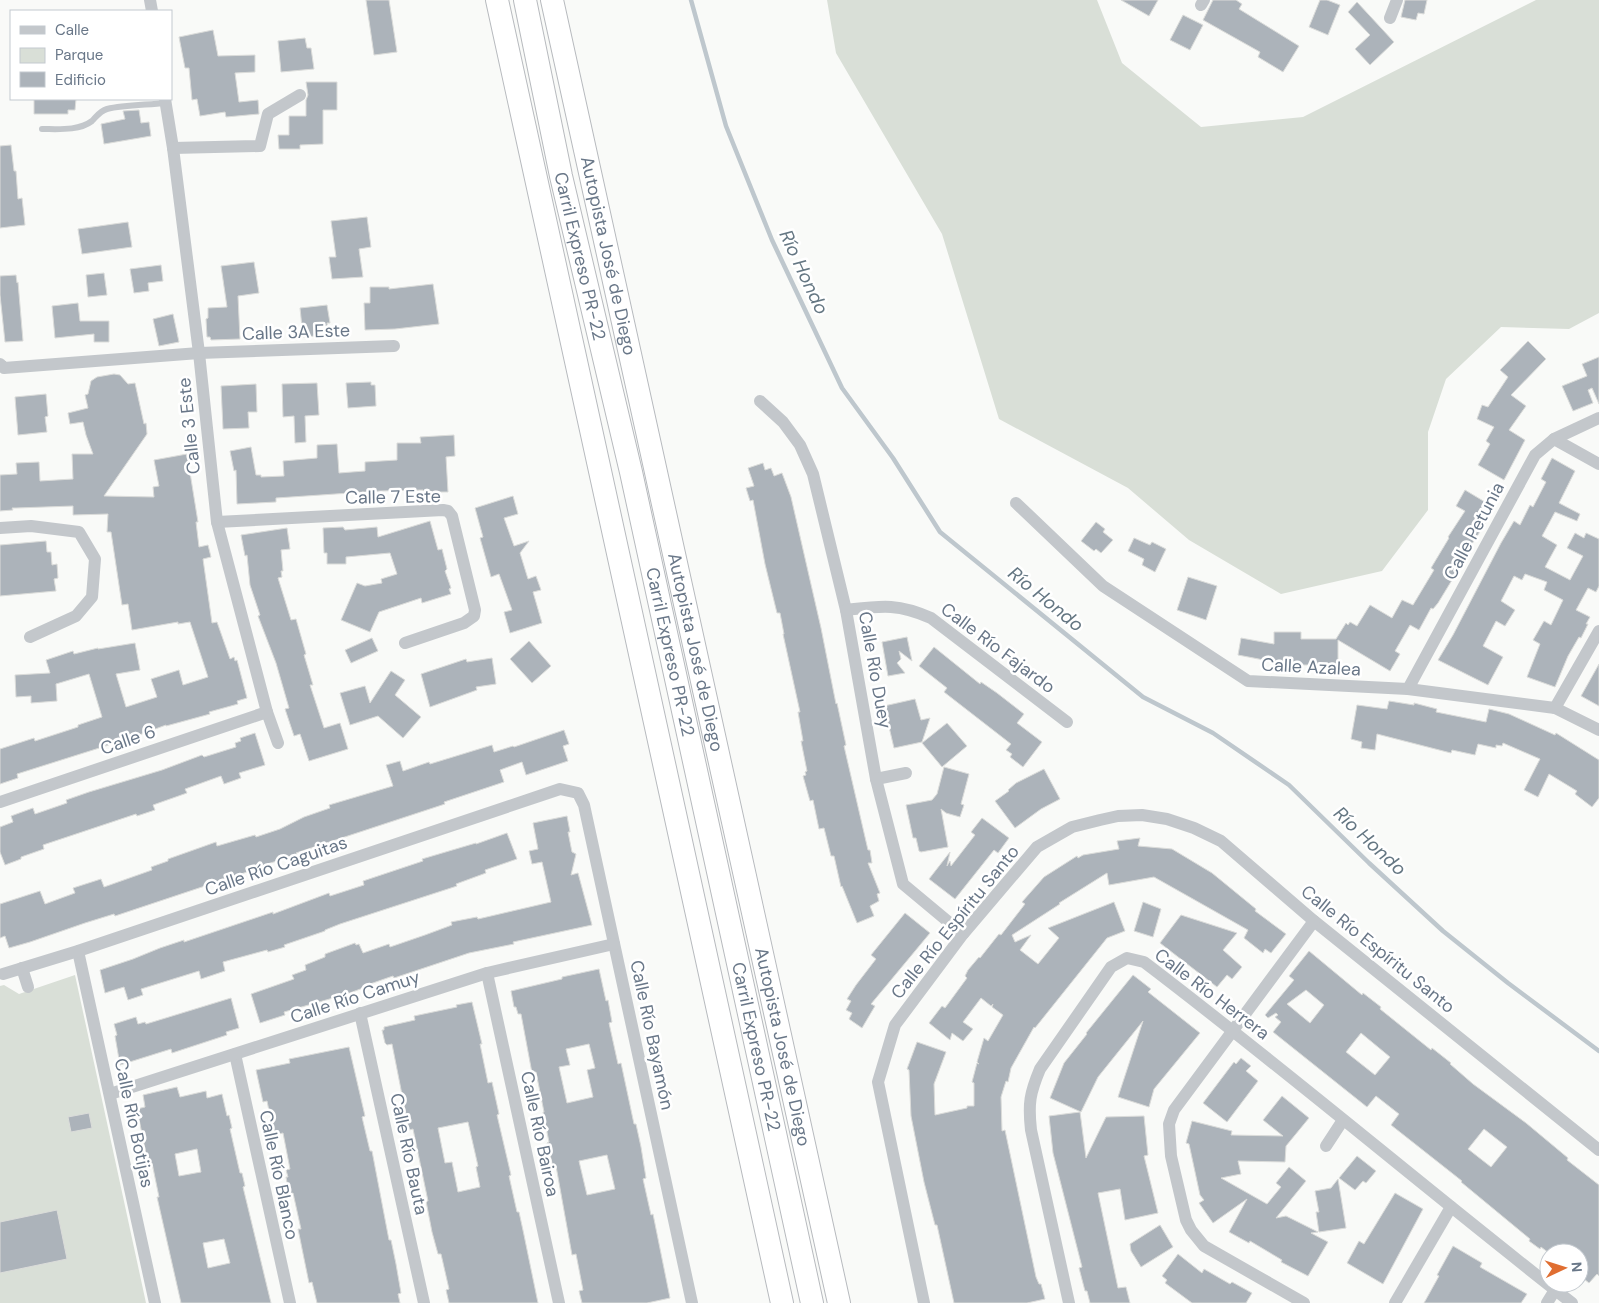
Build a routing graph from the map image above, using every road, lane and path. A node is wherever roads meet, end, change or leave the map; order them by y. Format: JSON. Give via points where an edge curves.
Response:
{"nodes":[{"id":1,"x":497,"y":0,"type":"edge"},
{"id":2,"x":525,"y":0,"type":"edge"},
{"id":3,"x":552,"y":0,"type":"edge"},
{"id":4,"x":1397,"y":0,"type":"edge"},
{"id":5,"x":1390,"y":18,"type":"dead end"},
{"id":6,"x":300,"y":95,"type":"dead end"},
{"id":7,"x":165,"y":101,"type":"edge"},
{"id":8,"x":42,"y":129,"type":"dead end"},
{"id":9,"x":173,"y":148,"type":"junction"},
{"id":10,"x":394,"y":346,"type":"dead end"},
{"id":11,"x":199,"y":353,"type":"junction"},
{"id":12,"x":0,"y":364,"type":"edge"},
{"id":13,"x":760,"y":402,"type":"dead end"},
{"id":14,"x":1599,"y":418,"type":"edge"},
{"id":15,"x":1554,"y":439,"type":"junction"},
{"id":16,"x":1599,"y":464,"type":"edge"},
{"id":17,"x":1016,"y":503,"type":"dead end"},
{"id":18,"x":217,"y":522,"type":"junction"},
{"id":19,"x":0,"y":528,"type":"edge"},
{"id":20,"x":846,"y":610,"type":"junction"},
{"id":21,"x":1599,"y":631,"type":"edge"},
{"id":22,"x":30,"y":637,"type":"dead end"},
{"id":23,"x":405,"y":643,"type":"dead end"},
{"id":24,"x":1408,"y":689,"type":"junction"},
{"id":25,"x":1556,"y":708,"type":"junction"},
{"id":26,"x":267,"y":712,"type":"junction"},
{"id":27,"x":1067,"y":722,"type":"dead end"},
{"id":28,"x":1599,"y":730,"type":"edge"},
{"id":29,"x":278,"y":743,"type":"dead end"},
{"id":30,"x":906,"y":773,"type":"dead end"},
{"id":31,"x":876,"y":779,"type":"junction"},
{"id":32,"x":560,"y":789,"type":"joint"},
{"id":33,"x":0,"y":802,"type":"edge"},
{"id":34,"x":1314,"y":921,"type":"junction"},
{"id":35,"x":963,"y":934,"type":"junction"},
{"id":36,"x":614,"y":944,"type":"junction"},
{"id":37,"x":78,"y":951,"type":"junction"},
{"id":38,"x":22,"y":968,"type":"junction"},
{"id":39,"x":487,"y":973,"type":"junction"},
{"id":40,"x":3,"y":974,"type":"dead end"},
{"id":41,"x":28,"y":987,"type":"dead end"},
{"id":42,"x":360,"y":1013,"type":"junction"},
{"id":43,"x":1232,"y":1029,"type":"junction"},
{"id":44,"x":235,"y":1054,"type":"junction"},
{"id":45,"x":110,"y":1094,"type":"junction"},
{"id":46,"x":1343,"y":1120,"type":"junction"},
{"id":47,"x":1326,"y":1146,"type":"dead end"},
{"id":48,"x":1599,"y":1150,"type":"edge"},
{"id":49,"x":1451,"y":1207,"type":"junction"},
{"id":50,"x":1539,"y":1277,"type":"edge"},
{"id":51,"x":1559,"y":1293,"type":"edge"},
{"id":52,"x":155,"y":1303,"type":"edge"},
{"id":53,"x":290,"y":1303,"type":"edge"},
{"id":54,"x":424,"y":1303,"type":"edge"},
{"id":55,"x":558,"y":1303,"type":"edge"},
{"id":56,"x":692,"y":1303,"type":"edge"},
{"id":57,"x":782,"y":1303,"type":"edge"},
{"id":58,"x":812,"y":1303,"type":"edge"},
{"id":59,"x":839,"y":1303,"type":"edge"},
{"id":60,"x":924,"y":1303,"type":"edge"},
{"id":61,"x":1069,"y":1303,"type":"edge"},
{"id":62,"x":1304,"y":1303,"type":"edge"},
{"id":63,"x":1395,"y":1303,"type":"edge"},
{"id":64,"x":1572,"y":1303,"type":"edge"}],
"edges":[{"from":1,"to":57,"type":"highway"},
{"from":2,"to":58,"type":"highway","name":"Carril Expreso PR-22"},
{"from":3,"to":59,"type":"highway","name":"Autopista José de Diego"},
{"from":4,"to":5,"type":"street"},
{"from":6,"to":9,"type":"street","via":[[268,114],[260,146]]},
{"from":7,"to":8,"type":"lane","via":[[107,109],[79,127]]},
{"from":7,"to":9,"type":"street","name":"Calle 3 Este"},
{"from":9,"to":11,"type":"street","name":"Calle 3 Este"},
{"from":10,"to":11,"type":"street","name":"Calle 3A Este"},
{"from":11,"to":12,"type":"street","name":"Calle 3A Este","via":[[4,368]]},
{"from":11,"to":18,"type":"street","name":"Calle 3 Este"},
{"from":13,"to":20,"type":"street","name":"Calle Río Duey","via":[[783,422],[800,445],[813,474]]},
{"from":14,"to":15,"type":"street","name":"Calle Petunia"},
{"from":15,"to":16,"type":"street"},
{"from":15,"to":24,"type":"street","name":"Calle Petunia","via":[[1535,455]]},
{"from":17,"to":24,"type":"street","name":"Calle Azalea","via":[[1103,586],[1248,681]]},
{"from":18,"to":23,"type":"street","name":"Calle 7 Este","via":[[448,511],[452,516],[474,616],[464,623]]},
{"from":18,"to":26,"type":"street","name":"Calle 3 Este"},
{"from":19,"to":22,"type":"street","via":[[31,526],[79,532],[94,559],[92,597],[76,616]]},
{"from":20,"to":27,"type":"street","name":"Calle Río Fajardo","via":[[886,606],[915,611],[931,618]]},
{"from":20,"to":31,"type":"street","name":"Calle Río Duey"},
{"from":21,"to":25,"type":"street"},
{"from":24,"to":25,"type":"street","name":"Calle Azalea"},
{"from":25,"to":28,"type":"street","name":"Calle Azalea"},
{"from":26,"to":29,"type":"street","name":"Calle 3 Este"},
{"from":26,"to":33,"type":"street","name":"Calle 6"},
{"from":30,"to":31,"type":"street"},
{"from":31,"to":35,"type":"street","name":"Calle Río Duey","via":[[902,884]]},
{"from":32,"to":36,"type":"street","name":"Calle Río Bayamón","via":[[578,793],[584,805]]},
{"from":32,"to":37,"type":"street","name":"Calle Río Caguitas"},
{"from":34,"to":35,"type":"street","name":"Calle Río Espíritu Santo","via":[[1221,841],[1167,819],[1142,815],[1118,816],[1072,827],[1037,847]]},
{"from":34,"to":43,"type":"street"},
{"from":34,"to":48,"type":"street","name":"Calle Río Espíritu Santo"},
{"from":35,"to":60,"type":"street","name":"Calle Río Espíritu Santo","via":[[895,1025],[878,1082]]},
{"from":36,"to":39,"type":"street","name":"Calle Río Camuy"},
{"from":36,"to":56,"type":"street","name":"Calle Río Bayamón"},
{"from":37,"to":38,"type":"street","name":"Calle Río Caguitas"},
{"from":37,"to":45,"type":"street","name":"Calle Río Botijas"},
{"from":38,"to":40,"type":"street","name":"Calle Río Caguitas"},
{"from":38,"to":41,"type":"street"},
{"from":39,"to":42,"type":"street","name":"Calle Río Camuy"},
{"from":39,"to":55,"type":"street","name":"Calle Río Bairoa"},
{"from":42,"to":44,"type":"street","name":"Calle Río Camuy"},
{"from":42,"to":54,"type":"street","name":"Calle Río Bauta"},
{"from":43,"to":46,"type":"street","name":"Calle Río Herrera"},
{"from":43,"to":61,"type":"street","name":"Calle Río Herrera","via":[[1144,962],[1127,958],[1112,967],[1040,1068],[1028,1106]]},
{"from":43,"to":62,"type":"street","via":[[1174,1110],[1169,1124],[1171,1156],[1186,1220],[1204,1246]]},
{"from":44,"to":45,"type":"street","name":"Calle Río Camuy"},
{"from":44,"to":53,"type":"street","name":"Calle Río Blanco"},
{"from":45,"to":52,"type":"street","name":"Calle Río Botijas"},
{"from":46,"to":47,"type":"street"},
{"from":46,"to":49,"type":"street","name":"Calle Río Herrera"},
{"from":49,"to":50,"type":"street","name":"Calle Río Herrera"},
{"from":49,"to":63,"type":"street"},
{"from":51,"to":64,"type":"street","name":"Calle Río Herrera"}]}
